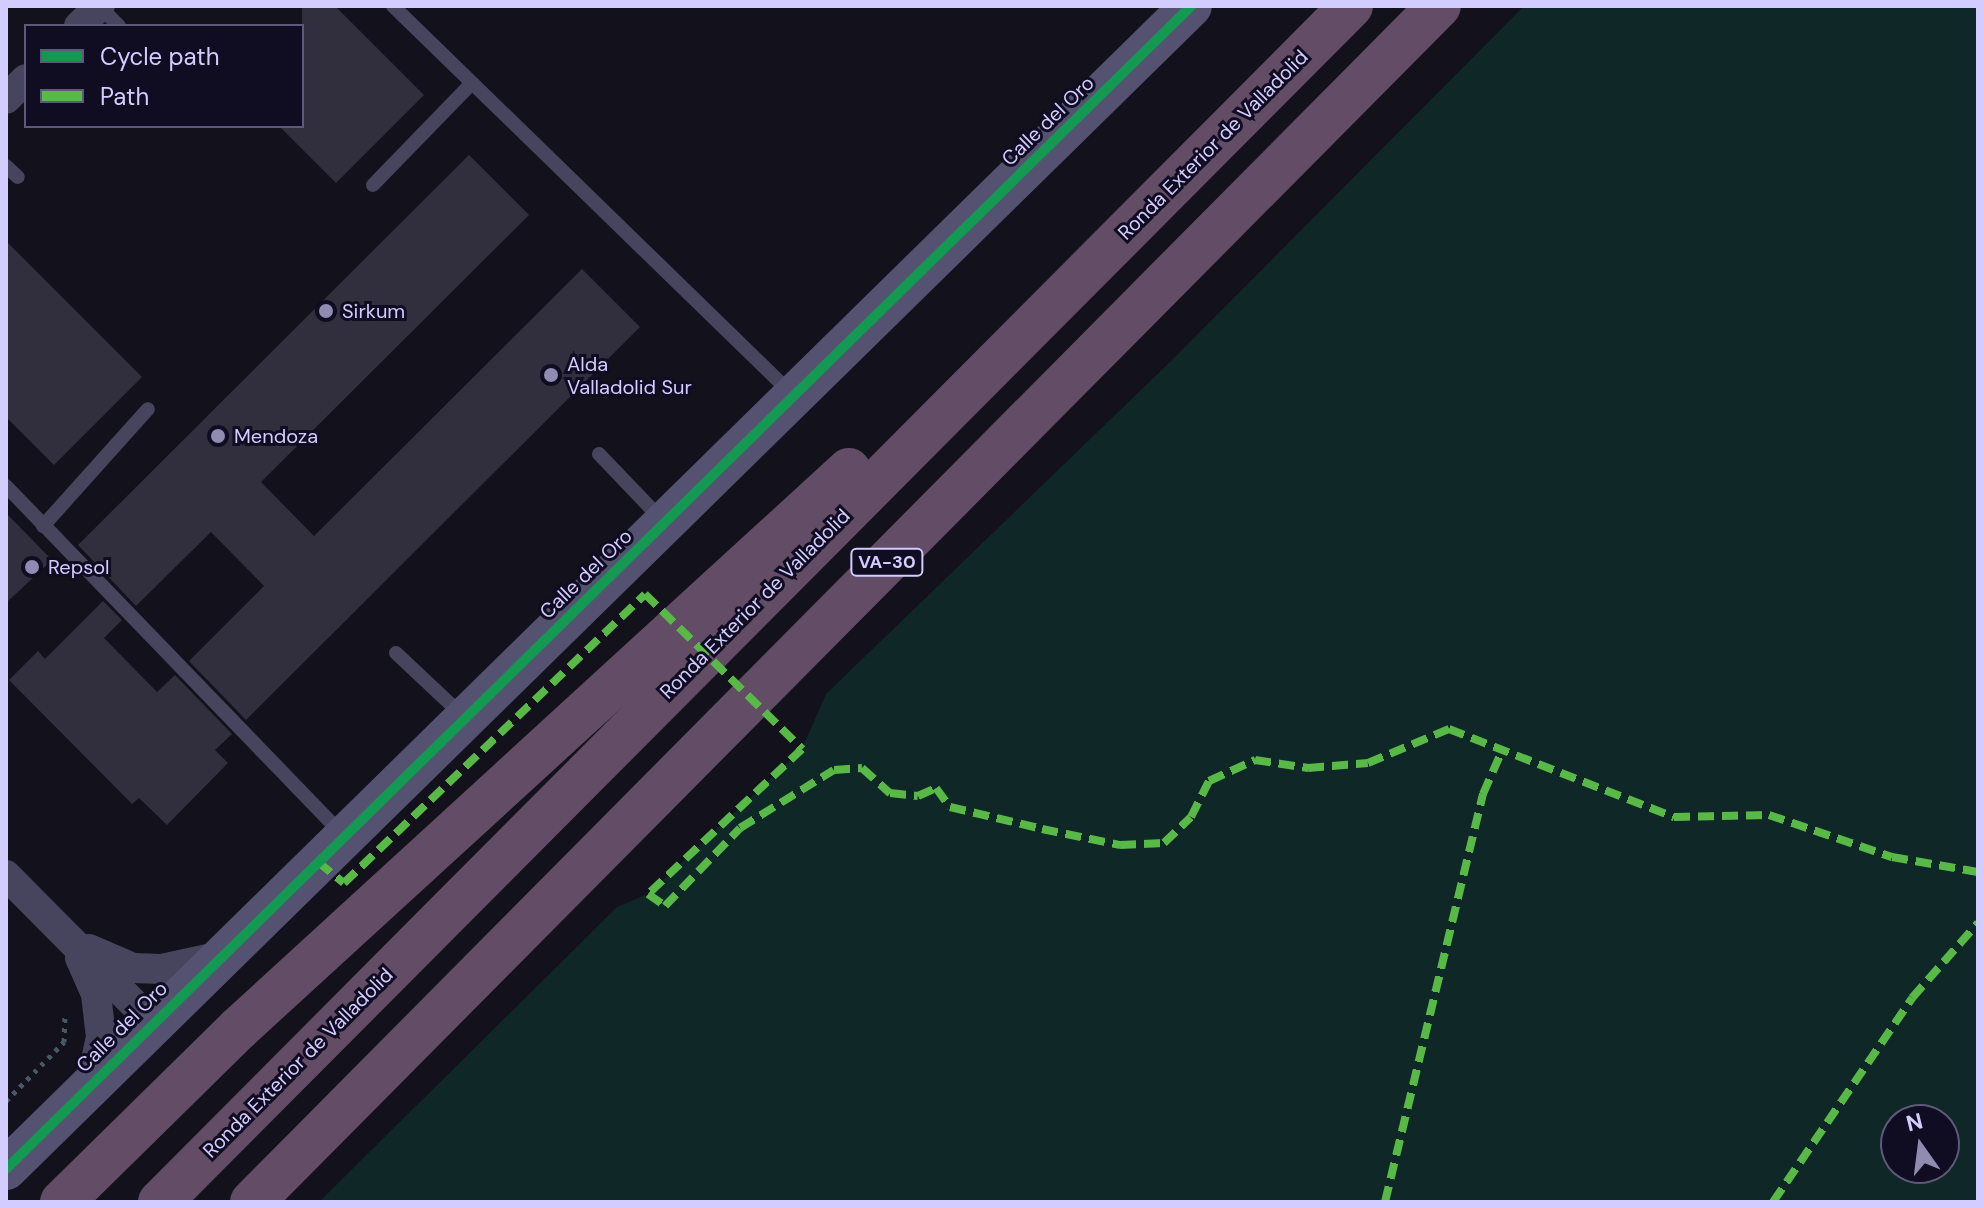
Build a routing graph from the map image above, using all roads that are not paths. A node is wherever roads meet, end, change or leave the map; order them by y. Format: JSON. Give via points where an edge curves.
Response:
{"nodes":[{"id":1,"x":100,"y":6,"type":"edge"},
{"id":2,"x":393,"y":6,"type":"edge"},
{"id":3,"x":1191,"y":6,"type":"edge"},
{"id":4,"x":1351,"y":6,"type":"edge"},
{"id":5,"x":1439,"y":6,"type":"edge"},
{"id":6,"x":81,"y":24,"type":"edge"},
{"id":7,"x":117,"y":24,"type":"edge"},
{"id":8,"x":24,"y":81,"type":"edge"},
{"id":9,"x":472,"y":83,"type":"junction"},
{"id":10,"x":6,"y":99,"type":"edge"},
{"id":11,"x":6,"y":166,"type":"edge"},
{"id":12,"x":18,"y":177,"type":"dead end"},
{"id":13,"x":373,"y":185,"type":"dead end"},
{"id":14,"x":976,"y":383,"type":"junction"},
{"id":15,"x":794,"y":396,"type":"junction"},
{"id":16,"x":148,"y":409,"type":"dead end"},
{"id":17,"x":599,"y":454,"type":"dead end"},
{"id":18,"x":6,"y":486,"type":"edge"},
{"id":19,"x":664,"y":522,"type":"junction"},
{"id":20,"x":43,"y":526,"type":"junction"},
{"id":21,"x":396,"y":653,"type":"dead end"},
{"id":22,"x":465,"y":718,"type":"junction"},
{"id":23,"x":344,"y":837,"type":"junction"},
{"id":24,"x":6,"y":875,"type":"edge"},
{"id":25,"x":73,"y":942,"type":"junction"},
{"id":26,"x":221,"y":956,"type":"junction"},
{"id":27,"x":152,"y":1022,"type":"junction"},
{"id":28,"x":91,"y":1083,"type":"junction"},
{"id":29,"x":336,"y":1120,"type":"junction"},
{"id":30,"x":6,"y":1169,"type":"edge"},
{"id":31,"x":62,"y":1202,"type":"edge"},
{"id":32,"x":160,"y":1202,"type":"edge"},
{"id":33,"x":252,"y":1202,"type":"edge"},
{"id":34,"x":263,"y":1202,"type":"edge"}],
"edges":[{"from":1,"to":6,"type":"street"},
{"from":1,"to":7,"type":"lane"},
{"from":2,"to":9,"type":"lane"},
{"from":3,"to":15,"type":"street","name":"Calle del Oro"},
{"from":4,"to":14,"type":"highway","name":"Ronda Exterior de Valladolid","number":"VA-30"},
{"from":5,"to":29,"type":"highway","number":"VA-30"},
{"from":8,"to":10,"type":"street"},
{"from":9,"to":13,"type":"lane"},
{"from":9,"to":15,"type":"lane"},
{"from":11,"to":12,"type":"lane"},
{"from":14,"to":31,"type":"highway","via":[[852,468],[238,1029]]},
{"from":14,"to":32,"type":"highway","name":"Ronda Exterior de Valladolid","number":"VA-30"},
{"from":15,"to":19,"type":"street","name":"Calle del Oro"},
{"from":16,"to":20,"type":"lane"},
{"from":17,"to":19,"type":"lane"},
{"from":18,"to":20,"type":"lane"},
{"from":19,"to":22,"type":"street","name":"Calle del Oro"},
{"from":20,"to":23,"type":"lane"},
{"from":21,"to":22,"type":"lane"},
{"from":22,"to":23,"type":"street","name":"Calle del Oro"},
{"from":23,"to":26,"type":"street","name":"Calle del Oro"},
{"from":24,"to":25,"type":"street"},
{"from":25,"to":26,"type":"street","via":[[133,968],[162,969]]},
{"from":25,"to":27,"type":"street"},
{"from":25,"to":28,"type":"street","via":[[89,979],[101,1037]]},
{"from":26,"to":27,"type":"street","name":"Calle del Oro"},
{"from":27,"to":28,"type":"street","name":"Calle del Oro"},
{"from":28,"to":30,"type":"street","name":"Calle del Oro"},
{"from":29,"to":33,"type":"highway","number":"VA-30"},
{"from":29,"to":34,"type":"highway"}]}
